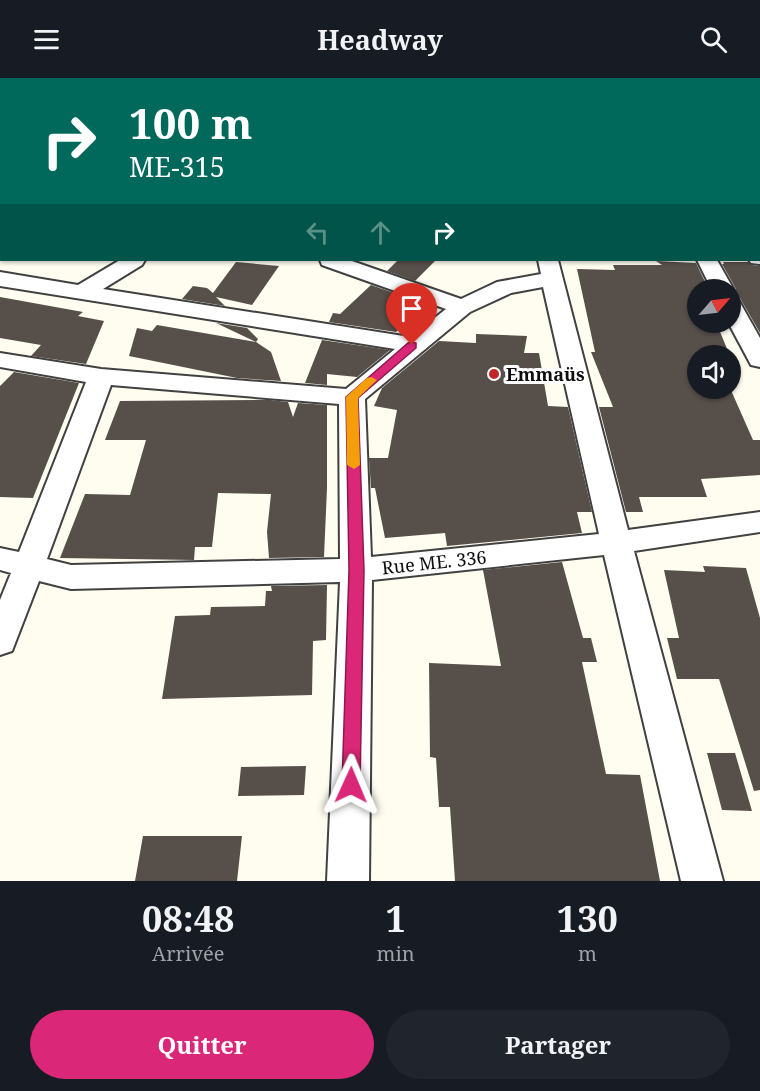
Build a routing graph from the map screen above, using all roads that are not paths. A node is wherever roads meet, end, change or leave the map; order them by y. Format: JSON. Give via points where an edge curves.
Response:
{"nodes":[{"id":1,"x":132,"y":261,"type":"edge"},
{"id":2,"x":333,"y":261,"type":"edge"},
{"id":3,"x":708,"y":261,"type":"edge"},
{"id":4,"x":550,"y":269,"type":"edge"},
{"id":5,"x":0,"y":279,"type":"edge"},
{"id":6,"x":717,"y":279,"type":"edge"},
{"id":7,"x":84,"y":291,"type":"junction"},
{"id":8,"x":462,"y":307,"type":"junction"},
{"id":9,"x":741,"y":325,"type":"edge"},
{"id":10,"x":412,"y":345,"type":"junction"},
{"id":11,"x":0,"y":360,"type":"edge"},
{"id":12,"x":760,"y":360,"type":"edge"},
{"id":13,"x":101,"y":377,"type":"junction"},
{"id":14,"x":352,"y":397,"type":"junction"},
{"id":15,"x":760,"y":522,"type":"edge"},
{"id":16,"x":616,"y":543,"type":"junction"},
{"id":17,"x":0,"y":559,"type":"edge"},
{"id":18,"x":31,"y":565,"type":"junction"},
{"id":19,"x":357,"y":570,"type":"junction"},
{"id":20,"x":0,"y":642,"type":"edge"},
{"id":21,"x":348,"y":881,"type":"edge"},
{"id":22,"x":702,"y":881,"type":"edge"}],
"edges":[{"from":1,"to":7,"type":"street"},
{"from":2,"to":8,"type":"street"},
{"from":3,"to":6,"type":"street"},
{"from":4,"to":8,"type":"street"},
{"from":4,"to":16,"type":"street"},
{"from":5,"to":7,"type":"street"},
{"from":7,"to":10,"type":"street"},
{"from":8,"to":10,"type":"street"},
{"from":9,"to":12,"type":"street"},
{"from":10,"to":14,"type":"street"},
{"from":11,"to":13,"type":"street"},
{"from":13,"to":14,"type":"street"},
{"from":13,"to":18,"type":"street"},
{"from":14,"to":19,"type":"street"},
{"from":15,"to":16,"type":"street","name":"Rue ME. 336"},
{"from":16,"to":19,"type":"street","name":"Rue ME. 336"},
{"from":16,"to":22,"type":"street"},
{"from":17,"to":18,"type":"street","name":"Rue ME. 336"},
{"from":18,"to":19,"type":"street","name":"Rue ME. 336","via":[[71,577]]},
{"from":18,"to":20,"type":"street"},
{"from":19,"to":21,"type":"street"}]}
